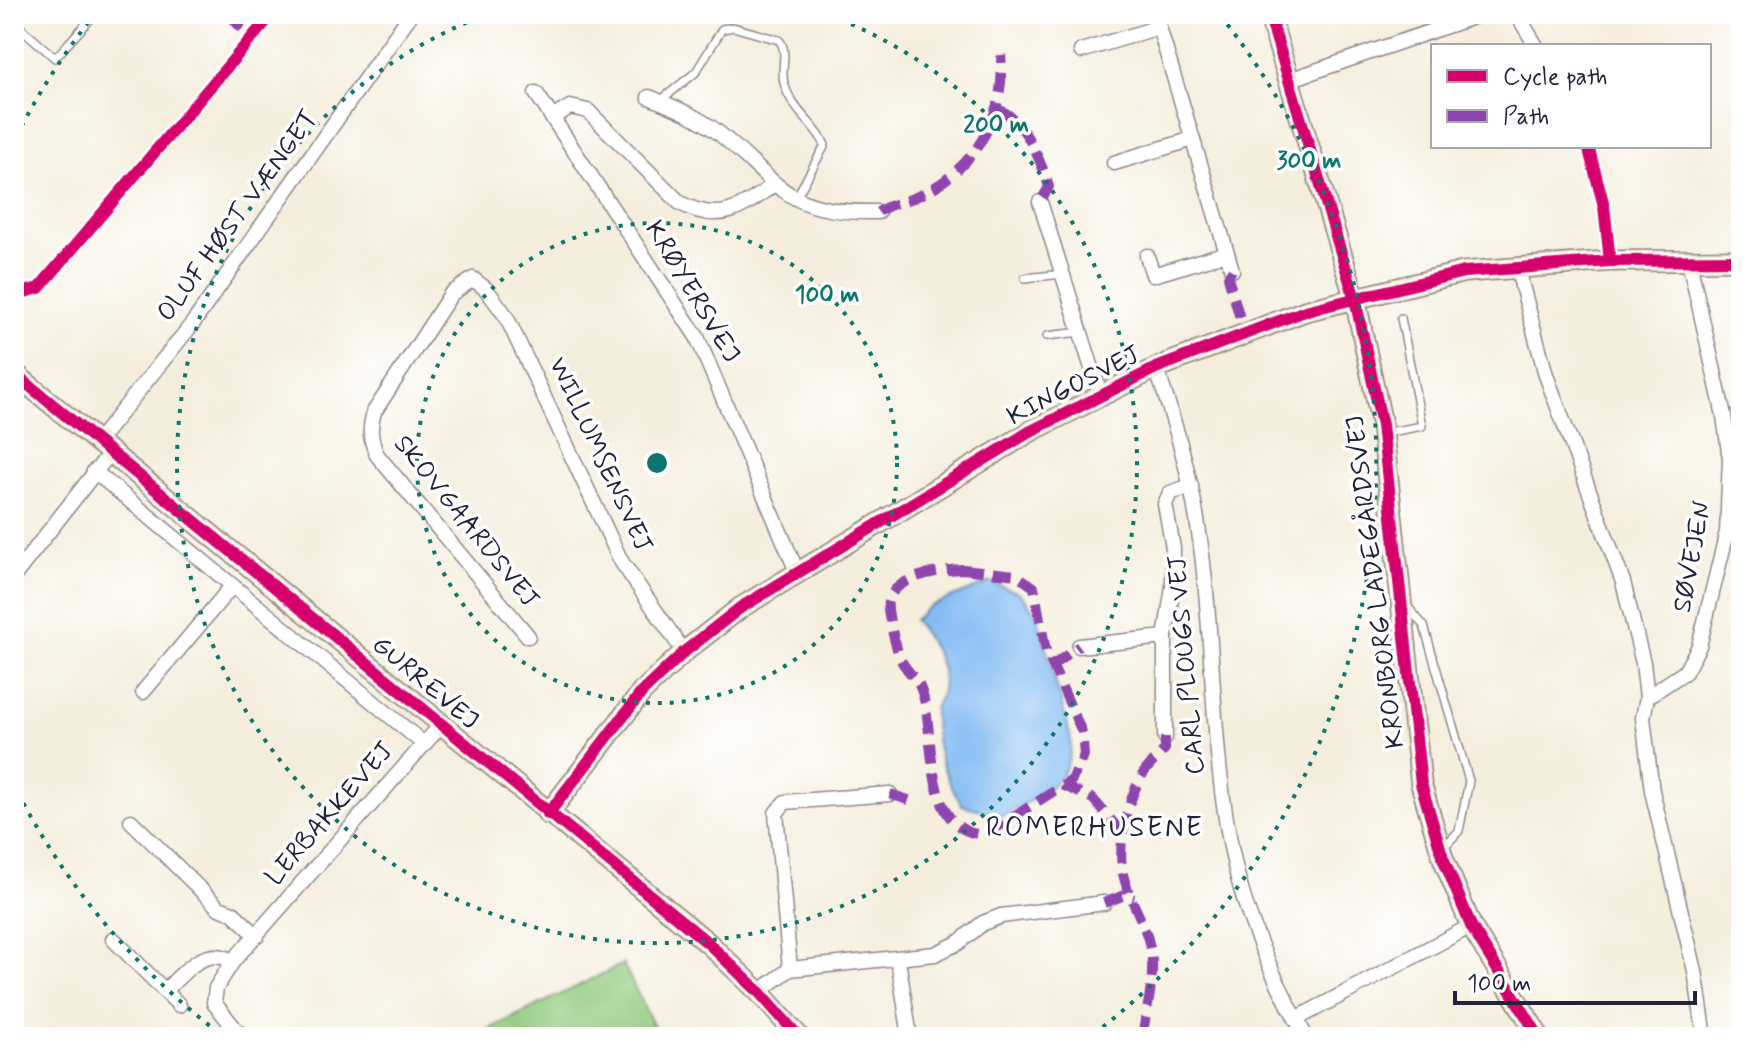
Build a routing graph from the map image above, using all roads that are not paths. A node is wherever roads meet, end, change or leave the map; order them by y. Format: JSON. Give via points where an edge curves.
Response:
{"nodes":[{"id":1,"x":95,"y":14,"type":"edge"},
{"id":2,"x":411,"y":14,"type":"edge"},
{"id":3,"x":1269,"y":14,"type":"edge"},
{"id":4,"x":1482,"y":14,"type":"edge"},
{"id":5,"x":1517,"y":14,"type":"edge"},
{"id":6,"x":1157,"y":20,"type":"edge"},
{"id":7,"x":14,"y":22,"type":"edge"},
{"id":8,"x":1535,"y":44,"type":"edge"},
{"id":9,"x":1081,"y":51,"type":"dead end"},
{"id":10,"x":1289,"y":80,"type":"junction"},
{"id":11,"x":536,"y":93,"type":"dead end"},
{"id":12,"x":654,"y":99,"type":"joint"},
{"id":13,"x":552,"y":118,"type":"junction"},
{"id":14,"x":1193,"y":139,"type":"junction"},
{"id":15,"x":1114,"y":163,"type":"dead end"},
{"id":16,"x":773,"y":185,"type":"junction"},
{"id":17,"x":796,"y":198,"type":"junction"},
{"id":18,"x":1040,"y":202,"type":"dead end"},
{"id":19,"x":878,"y":212,"type":"dead end"},
{"id":20,"x":1227,"y":253,"type":"junction"},
{"id":21,"x":1147,"y":256,"type":"dead end"},
{"id":22,"x":1741,"y":260,"type":"edge"},
{"id":23,"x":1689,"y":261,"type":"junction"},
{"id":24,"x":1517,"y":267,"type":"junction"},
{"id":25,"x":1232,"y":270,"type":"dead end"},
{"id":26,"x":1063,"y":274,"type":"junction"},
{"id":27,"x":1025,"y":278,"type":"dead end"},
{"id":28,"x":473,"y":279,"type":"joint"},
{"id":29,"x":1355,"y":299,"type":"junction"},
{"id":30,"x":1401,"y":318,"type":"dead end"},
{"id":31,"x":1080,"y":332,"type":"junction"},
{"id":32,"x":1047,"y":336,"type":"dead end"},
{"id":33,"x":1156,"y":368,"type":"junction"},
{"id":34,"x":14,"y":373,"type":"edge"},
{"id":35,"x":1100,"y":394,"type":"junction"},
{"id":36,"x":1383,"y":433,"type":"junction"},
{"id":37,"x":103,"y":448,"type":"junction"},
{"id":38,"x":94,"y":471,"type":"junction"},
{"id":39,"x":1191,"y":486,"type":"junction"},
{"id":40,"x":798,"y":574,"type":"junction"},
{"id":41,"x":14,"y":576,"type":"edge"},
{"id":42,"x":232,"y":586,"type":"junction"},
{"id":43,"x":1401,"y":598,"type":"junction"},
{"id":44,"x":528,"y":636,"type":"dead end"},
{"id":45,"x":1165,"y":637,"type":"junction"},
{"id":46,"x":1079,"y":646,"type":"dead end"},
{"id":47,"x":684,"y":652,"type":"junction"},
{"id":48,"x":143,"y":692,"type":"dead end"},
{"id":49,"x":1647,"y":697,"type":"junction"},
{"id":50,"x":441,"y":725,"type":"junction"},
{"id":51,"x":1165,"y":737,"type":"dead end"},
{"id":52,"x":424,"y":744,"type":"junction"},
{"id":53,"x":890,"y":794,"type":"dead end"},
{"id":54,"x":548,"y":814,"type":"junction"},
{"id":55,"x":131,"y":821,"type":"dead end"},
{"id":56,"x":1440,"y":851,"type":"junction"},
{"id":57,"x":1104,"y":903,"type":"dead end"},
{"id":58,"x":1471,"y":926,"type":"junction"},
{"id":59,"x":257,"y":936,"type":"junction"},
{"id":60,"x":113,"y":939,"type":"dead end"},
{"id":61,"x":898,"y":960,"type":"junction"},
{"id":62,"x":233,"y":961,"type":"junction"},
{"id":63,"x":790,"y":969,"type":"junction"},
{"id":64,"x":165,"y":991,"type":"junction"},
{"id":65,"x":759,"y":992,"type":"junction"},
{"id":66,"x":179,"y":1005,"type":"dead end"},
{"id":67,"x":1296,"y":1019,"type":"junction"},
{"id":68,"x":242,"y":1037,"type":"edge"},
{"id":69,"x":799,"y":1037,"type":"edge"},
{"id":70,"x":910,"y":1037,"type":"edge"},
{"id":71,"x":1306,"y":1037,"type":"edge"},
{"id":72,"x":1539,"y":1037,"type":"edge"},
{"id":73,"x":1705,"y":1037,"type":"edge"}],
"edges":[{"from":1,"to":7,"type":"lane","via":[[55,58]]},
{"from":2,"to":37,"type":"street","name":"OLUF HØST VÆNGET"},
{"from":3,"to":10,"type":"street","name":"KRONBORG LADEGÅRDSVEJ"},
{"from":4,"to":10,"type":"street"},
{"from":5,"to":8,"type":"street"},
{"from":6,"to":9,"type":"street"},
{"from":6,"to":14,"type":"street"},
{"from":10,"to":29,"type":"street","name":"KRONBORG LADEGÅRDSVEJ"},
{"from":11,"to":13,"type":"street","name":"KRØYERSVEJ"},
{"from":12,"to":16,"type":"street","via":[[719,133]]},
{"from":12,"to":17,"type":"lane","via":[[696,72],[722,29],[733,27],[779,40],[784,50],[783,81],[791,100],[825,145]]},
{"from":13,"to":16,"type":"street","via":[[570,107],[588,111],[680,203],[699,213],[736,210]]},
{"from":13,"to":40,"type":"street","name":"KRØYERSVEJ","via":[[697,337]]},
{"from":14,"to":15,"type":"street"},
{"from":14,"to":20,"type":"street"},
{"from":16,"to":17,"type":"street"},
{"from":17,"to":19,"type":"street","via":[[843,212]]},
{"from":18,"to":26,"type":"street"},
{"from":20,"to":21,"type":"street","via":[[1153,275]]},
{"from":20,"to":25,"type":"street"},
{"from":22,"to":23,"type":"street","name":"KINGOSVEJ"},
{"from":23,"to":24,"type":"street","name":"KINGOSVEJ"},
{"from":23,"to":49,"type":"street","name":"SØVEJEN","via":[[1724,416],[1730,459],[1727,532],[1699,646],[1685,672]]},
{"from":24,"to":29,"type":"street","name":"KINGOSVEJ","via":[[1464,272]]},
{"from":24,"to":49,"type":"street","name":"SØVEJEN","via":[[1546,375],[1621,574]]},
{"from":26,"to":27,"type":"lane"},
{"from":26,"to":31,"type":"street"},
{"from":28,"to":44,"type":"street","name":"SKOVGAARDSVEJ","via":[[451,294],[374,412],[371,442]]},
{"from":28,"to":47,"type":"street","name":"WILLUMSENSVEJ","via":[[506,316],[621,561]]},
{"from":29,"to":33,"type":"street","name":"KINGOSVEJ","via":[[1244,332]]},
{"from":29,"to":36,"type":"street","name":"KRONBORG LADEGÅRDSVEJ"},
{"from":30,"to":36,"type":"lane","via":[[1422,426]]},
{"from":31,"to":32,"type":"lane"},
{"from":31,"to":35,"type":"street"},
{"from":33,"to":35,"type":"street","name":"KINGOSVEJ"},
{"from":33,"to":39,"type":"street","name":"CARL PLOUGS VEJ"},
{"from":34,"to":37,"type":"street","name":"GURREVEJ"},
{"from":35,"to":40,"type":"street","name":"KINGOSVEJ"},
{"from":36,"to":43,"type":"street","name":"KRONBORG LADEGÅRDSVEJ"},
{"from":37,"to":38,"type":"street","name":"OLUF HØST VÆNGET"},
{"from":37,"to":50,"type":"street","name":"GURREVEJ"},
{"from":38,"to":41,"type":"street","name":"OLUF HØST VÆNGET"},
{"from":38,"to":42,"type":"street","name":"GURREVEJ"},
{"from":39,"to":45,"type":"street","name":"CARL PLOUGS VEJ","via":[[1170,493],[1165,504],[1173,548]]},
{"from":39,"to":67,"type":"street","name":"CARL PLOUGS VEJ","via":[[1223,800],[1236,870],[1268,964]]},
{"from":40,"to":47,"type":"street","name":"KINGOSVEJ","via":[[740,608]]},
{"from":42,"to":48,"type":"street"},
{"from":42,"to":52,"type":"street","name":"GURREVEJ"},
{"from":43,"to":56,"type":"street","name":"KRONBORG LADEGÅRDSVEJ","via":[[1421,784]]},
{"from":43,"to":56,"type":"lane","via":[[1424,626],[1469,781],[1459,831]]},
{"from":45,"to":46,"type":"street","name":"CARL PLOUGS VEJ"},
{"from":45,"to":51,"type":"street","name":"CARL PLOUGS VEJ"},
{"from":47,"to":54,"type":"street","name":"KINGOSVEJ","via":[[642,692]]},
{"from":49,"to":73,"type":"street","name":"SØVEJEN","via":[[1643,718],[1652,791],[1695,971]]},
{"from":50,"to":52,"type":"street","name":"LERBAKKEVEJ"},
{"from":50,"to":54,"type":"street","name":"GURREVEJ"},
{"from":52,"to":59,"type":"street","name":"LERBAKKEVEJ"},
{"from":53,"to":63,"type":"street","via":[[785,802],[776,813]]},
{"from":54,"to":65,"type":"street","name":"GURREVEJ","via":[[708,943]]},
{"from":55,"to":59,"type":"street","via":[[219,908],[233,913]]},
{"from":56,"to":58,"type":"street","name":"KRONBORG LADEGÅRDSVEJ"},
{"from":57,"to":61,"type":"street","via":[[1001,916],[935,954]]},
{"from":58,"to":67,"type":"street"},
{"from":58,"to":72,"type":"street","name":"KRONBORG LADEGÅRDSVEJ"},
{"from":59,"to":62,"type":"street","name":"LERBAKKEVEJ"},
{"from":60,"to":64,"type":"street"},
{"from":61,"to":63,"type":"street"},
{"from":61,"to":70,"type":"street"},
{"from":62,"to":64,"type":"street","via":[[220,954],[208,956]]},
{"from":62,"to":68,"type":"street","name":"LERBAKKEVEJ","via":[[216,988],[214,1003]]},
{"from":63,"to":65,"type":"street"},
{"from":64,"to":66,"type":"street"},
{"from":65,"to":69,"type":"street","name":"GURREVEJ"},
{"from":67,"to":71,"type":"street","name":"CARL PLOUGS VEJ"}]}
